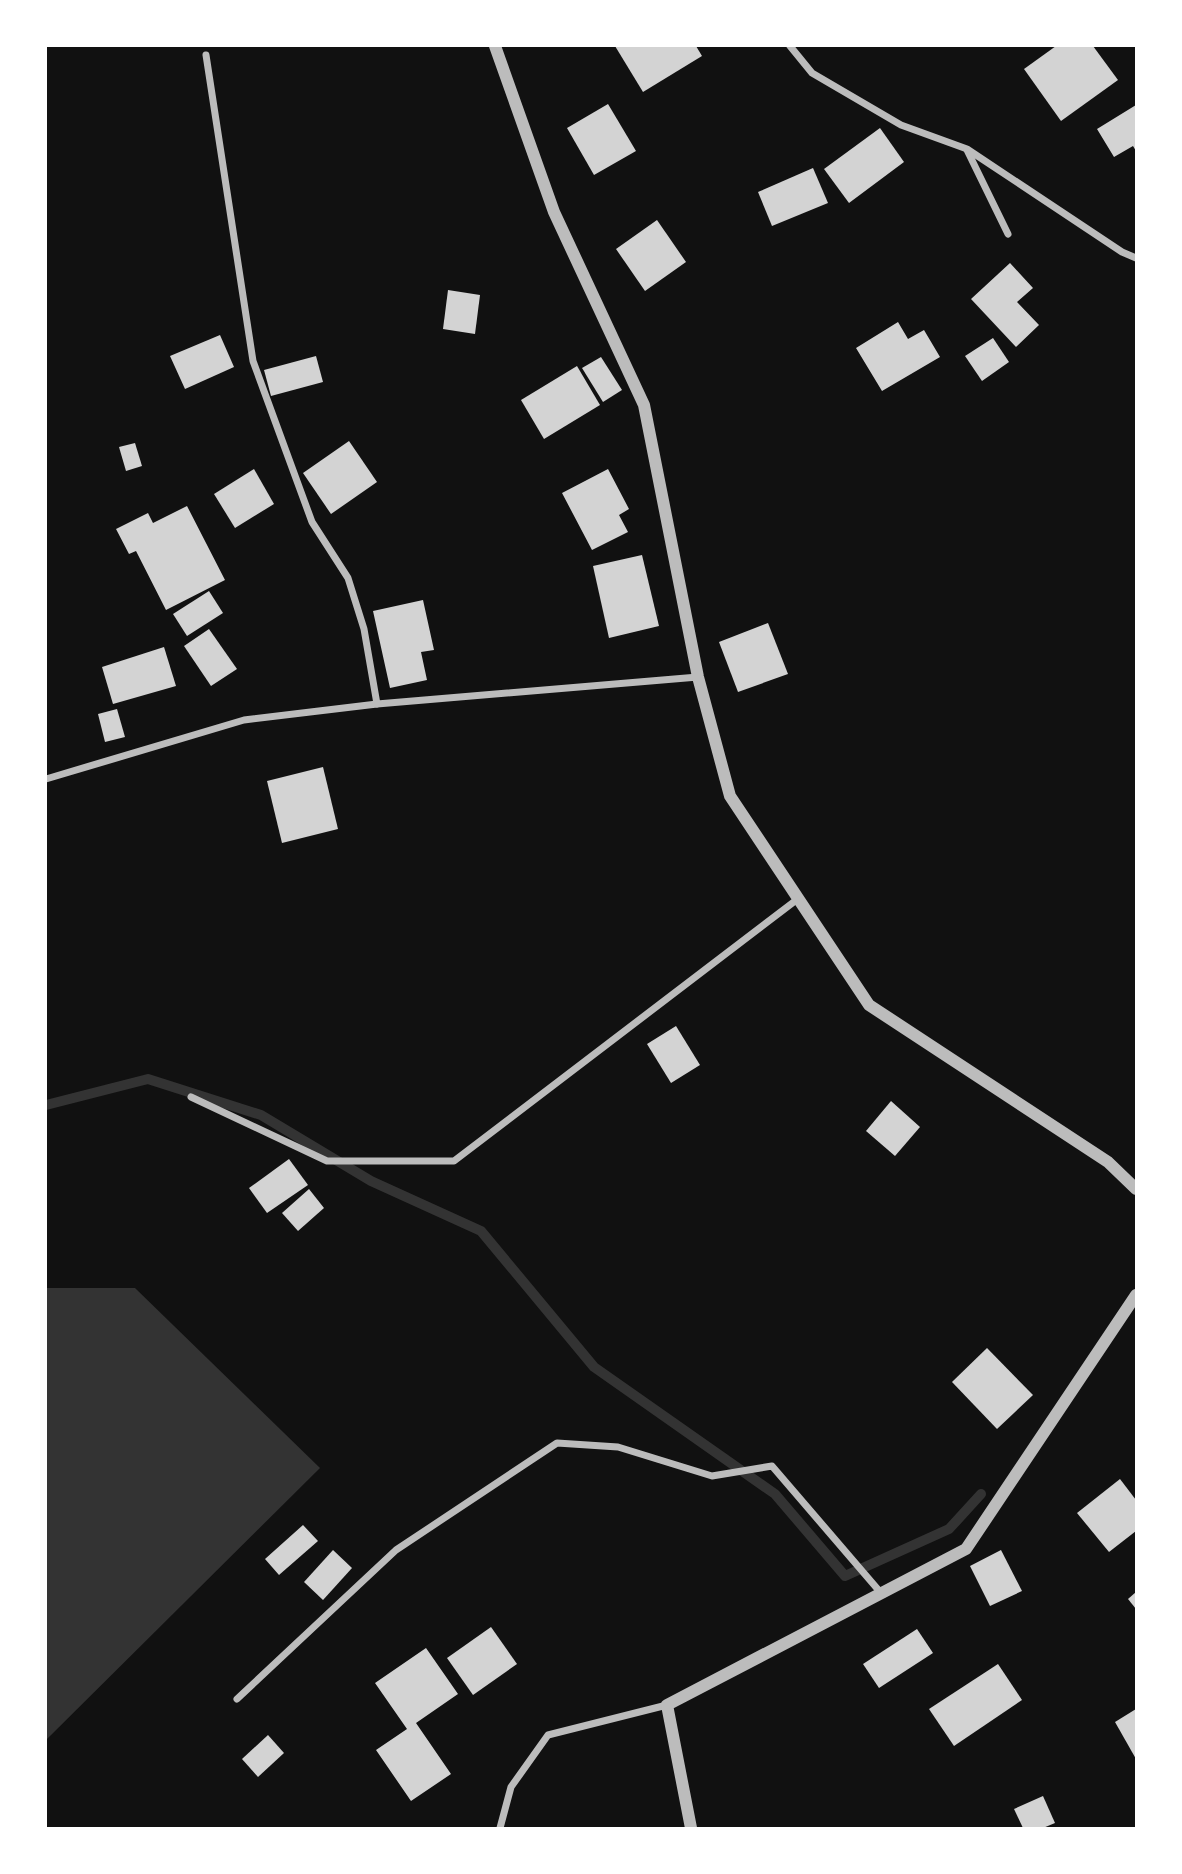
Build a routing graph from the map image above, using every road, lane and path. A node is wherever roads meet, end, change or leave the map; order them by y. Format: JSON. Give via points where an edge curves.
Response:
{"nodes":[{"id":1,"x":495,"y":46,"type":"edge"},
{"id":2,"x":790,"y":46,"type":"edge"},
{"id":3,"x":206,"y":55,"type":"dead end"},
{"id":4,"x":967,"y":149,"type":"junction"},
{"id":5,"x":1008,"y":234,"type":"dead end"},
{"id":6,"x":1136,"y":258,"type":"edge"},
{"id":7,"x":698,"y":677,"type":"junction"},
{"id":8,"x":377,"y":704,"type":"junction"},
{"id":9,"x":46,"y":779,"type":"edge"},
{"id":10,"x":799,"y":898,"type":"junction"},
{"id":11,"x":191,"y":1097,"type":"dead end"},
{"id":12,"x":1136,"y":1189,"type":"edge"},
{"id":13,"x":1136,"y":1295,"type":"edge"},
{"id":14,"x":881,"y":1593,"type":"junction"},
{"id":15,"x":237,"y":1699,"type":"dead end"},
{"id":16,"x":667,"y":1705,"type":"junction"},
{"id":17,"x":500,"y":1829,"type":"edge"},
{"id":18,"x":691,"y":1829,"type":"edge"}],
"edges":[{"from":1,"to":7,"type":"street","via":[[554,212],[644,405]]},
{"from":2,"to":4,"type":"street","via":[[812,73],[901,125]]},
{"from":3,"to":8,"type":"street","via":[[253,361],[312,522],[348,578],[364,629]]},
{"from":4,"to":5,"type":"street"},
{"from":4,"to":6,"type":"street"},
{"from":7,"to":8,"type":"street"},
{"from":7,"to":10,"type":"street","via":[[730,796]]},
{"from":8,"to":9,"type":"street","via":[[244,720]]},
{"from":10,"to":11,"type":"street","via":[[454,1161],[327,1161]]},
{"from":10,"to":12,"type":"street","via":[[869,1005],[1108,1162]]},
{"from":13,"to":14,"type":"street","via":[[966,1549]]},
{"from":14,"to":15,"type":"street","via":[[772,1466],[712,1476],[618,1447],[557,1443],[396,1550]]},
{"from":14,"to":16,"type":"street"},
{"from":16,"to":17,"type":"street","via":[[548,1735],[511,1787]]},
{"from":16,"to":18,"type":"street"}]}
